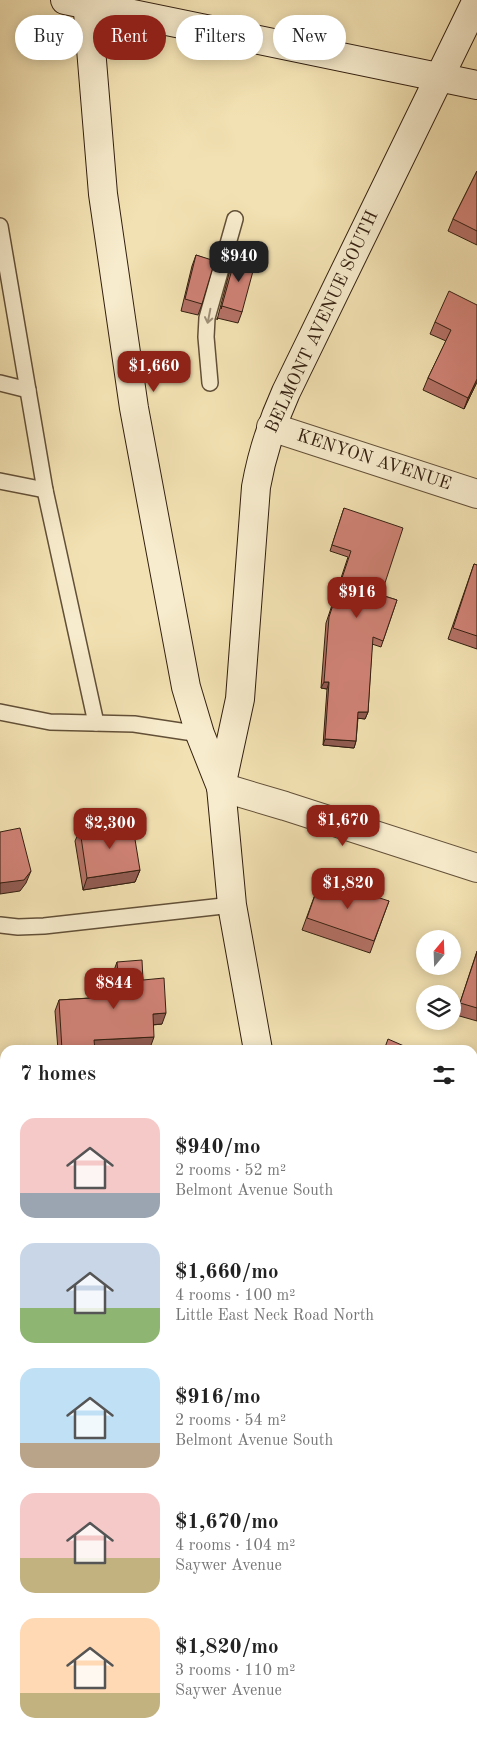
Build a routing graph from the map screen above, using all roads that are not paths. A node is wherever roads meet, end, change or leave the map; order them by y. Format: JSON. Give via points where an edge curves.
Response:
{"nodes":[{"id":1,"x":477,"y":0,"type":"edge"},
{"id":2,"x":80,"y":2,"type":"edge"},
{"id":3,"x":440,"y":78,"type":"junction"},
{"id":4,"x":477,"y":85,"type":"edge"},
{"id":5,"x":235,"y":219,"type":"dead end"},
{"id":6,"x":0,"y":226,"type":"edge"},
{"id":7,"x":210,"y":383,"type":"dead end"},
{"id":8,"x":0,"y":384,"type":"edge"},
{"id":9,"x":28,"y":390,"type":"junction"},
{"id":10,"x":271,"y":427,"type":"junction"},
{"id":11,"x":0,"y":481,"type":"edge"},
{"id":12,"x":45,"y":490,"type":"junction"},
{"id":13,"x":477,"y":494,"type":"edge"},
{"id":14,"x":0,"y":712,"type":"edge"},
{"id":15,"x":96,"y":723,"type":"junction"},
{"id":16,"x":200,"y":734,"type":"junction"},
{"id":17,"x":220,"y":787,"type":"junction"},
{"id":18,"x":477,"y":868,"type":"edge"},
{"id":19,"x":232,"y":905,"type":"junction"},
{"id":20,"x":0,"y":924,"type":"edge"},
{"id":21,"x":257,"y":1045,"type":"edge"}],
"edges":[{"from":1,"to":3,"type":"main road","name":"BELMONT AVENUE SOUTH"},
{"from":2,"to":3,"type":"main road"},
{"from":2,"to":16,"type":"main road","via":[[102,185],[149,494],[186,687]]},
{"from":3,"to":4,"type":"main road"},
{"from":3,"to":10,"type":"main road","name":"BELMONT AVENUE SOUTH"},
{"from":5,"to":7,"type":"lane","one_way":true,"via":[[207,318]]},
{"from":6,"to":9,"type":"lane"},
{"from":8,"to":9,"type":"lane"},
{"from":9,"to":12,"type":"lane"},
{"from":10,"to":13,"type":"main road","name":"KENYON AVENUE"},
{"from":10,"to":17,"type":"main road","name":"BELMONT AVENUE SOUTH","via":[[256,487],[240,699]]},
{"from":11,"to":12,"type":"lane"},
{"from":12,"to":15,"type":"lane"},
{"from":14,"to":15,"type":"lane","via":[[50,722]]},
{"from":15,"to":16,"type":"lane","via":[[134,724]]},
{"from":16,"to":17,"type":"main road"},
{"from":17,"to":18,"type":"main road"},
{"from":17,"to":19,"type":"main road"},
{"from":19,"to":20,"type":"lane","via":[[44,926]]},
{"from":19,"to":21,"type":"main road"}]}
